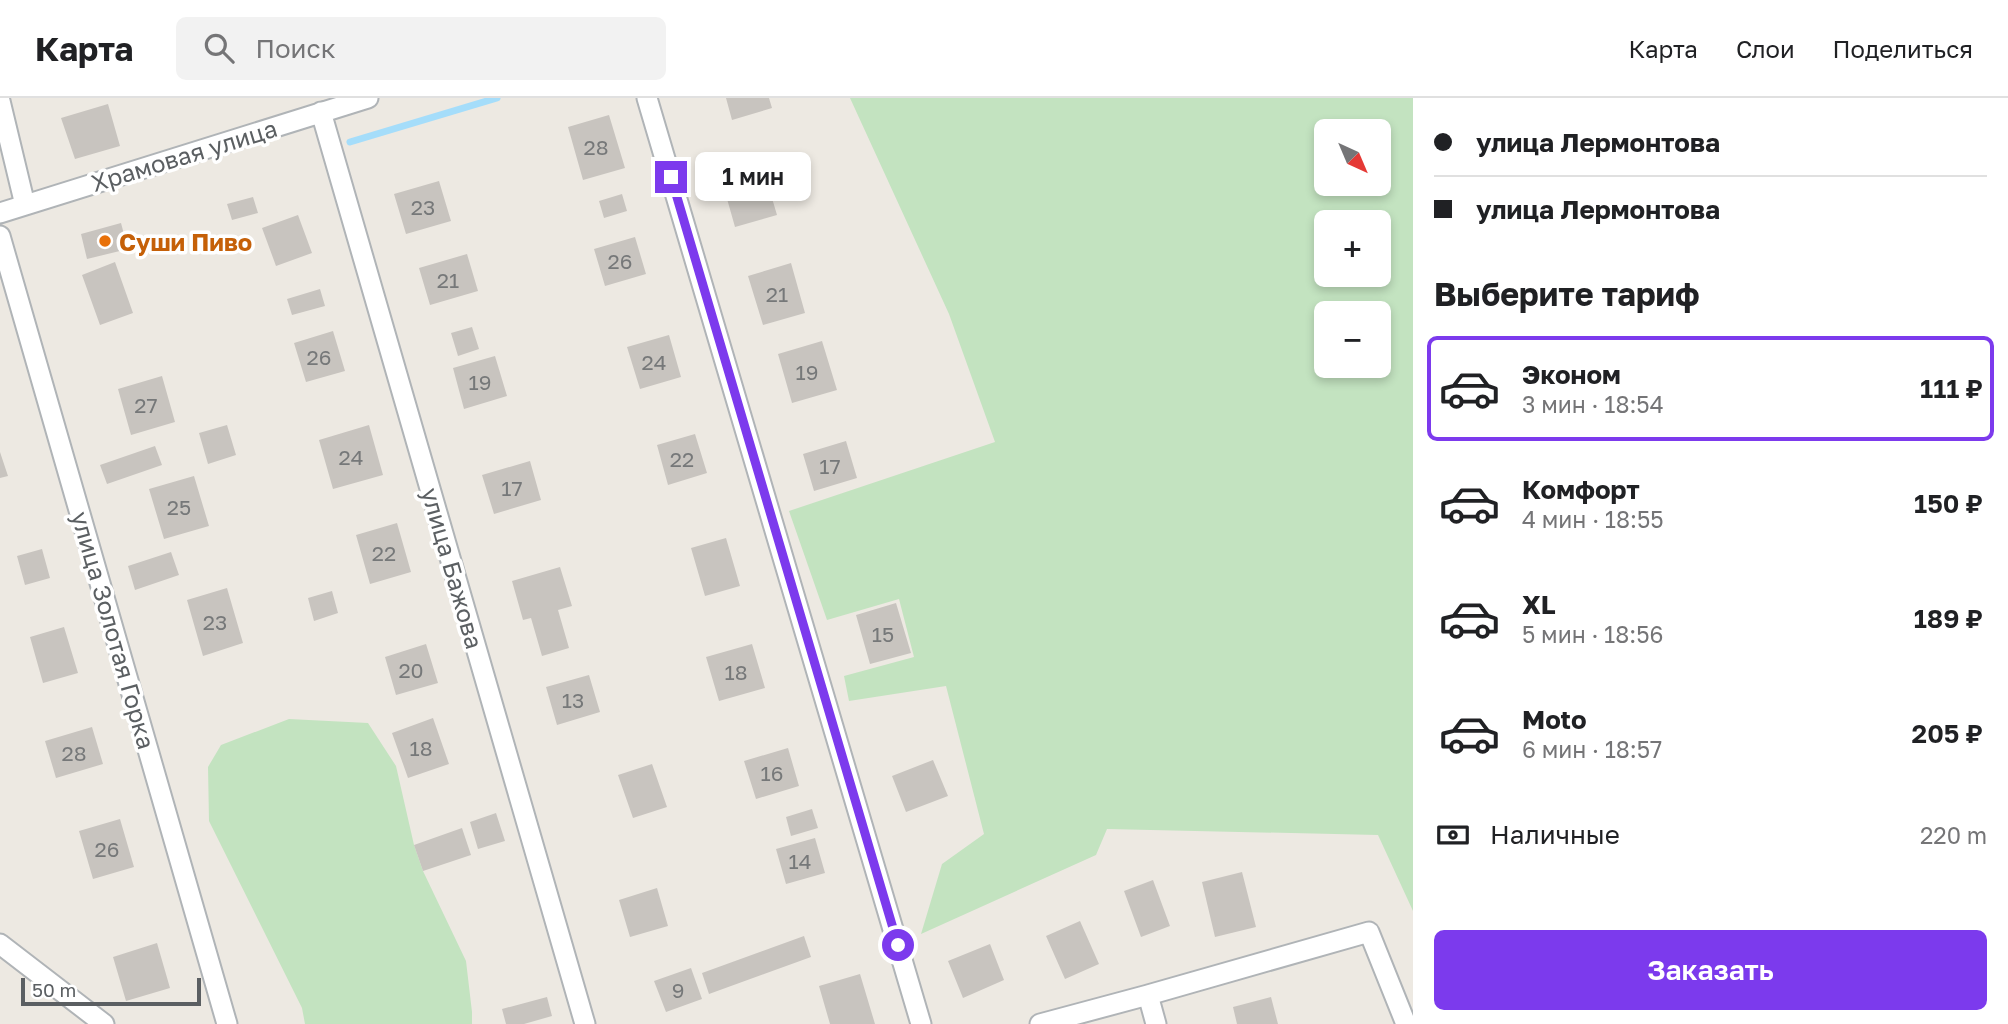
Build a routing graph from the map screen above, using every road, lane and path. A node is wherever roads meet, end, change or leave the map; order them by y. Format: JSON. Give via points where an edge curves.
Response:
{"nodes":[{"id":1,"x":368,"y":98,"type":"edge"},
{"id":2,"x":647,"y":98,"type":"edge"},
{"id":3,"x":0,"y":102,"type":"edge"},
{"id":4,"x":321,"y":112,"type":"junction"},
{"id":5,"x":25,"y":205,"type":"junction"},
{"id":6,"x":0,"y":213,"type":"edge"},
{"id":7,"x":0,"y":236,"type":"edge"},
{"id":8,"x":0,"y":944,"type":"edge"},
{"id":9,"x":1148,"y":995,"type":"junction"},
{"id":10,"x":104,"y":1024,"type":"edge"},
{"id":11,"x":227,"y":1024,"type":"edge"},
{"id":12,"x":585,"y":1024,"type":"edge"},
{"id":13,"x":921,"y":1024,"type":"edge"},
{"id":14,"x":1040,"y":1024,"type":"edge"},
{"id":15,"x":1156,"y":1024,"type":"edge"},
{"id":16,"x":1406,"y":1024,"type":"edge"}],
"edges":[{"from":1,"to":4,"type":"street","name":"Храмовая улица"},
{"from":2,"to":13,"type":"street"},
{"from":3,"to":5,"type":"street"},
{"from":4,"to":5,"type":"street","name":"Храмовая улица"},
{"from":4,"to":12,"type":"street","name":"улица Бажова"},
{"from":5,"to":6,"type":"street","name":"Храмовая улица"},
{"from":7,"to":11,"type":"street","name":"улица Золотая Горка"},
{"from":8,"to":10,"type":"street"},
{"from":9,"to":14,"type":"street"},
{"from":9,"to":15,"type":"street"},
{"from":9,"to":16,"type":"street","via":[[1369,932]]}]}
